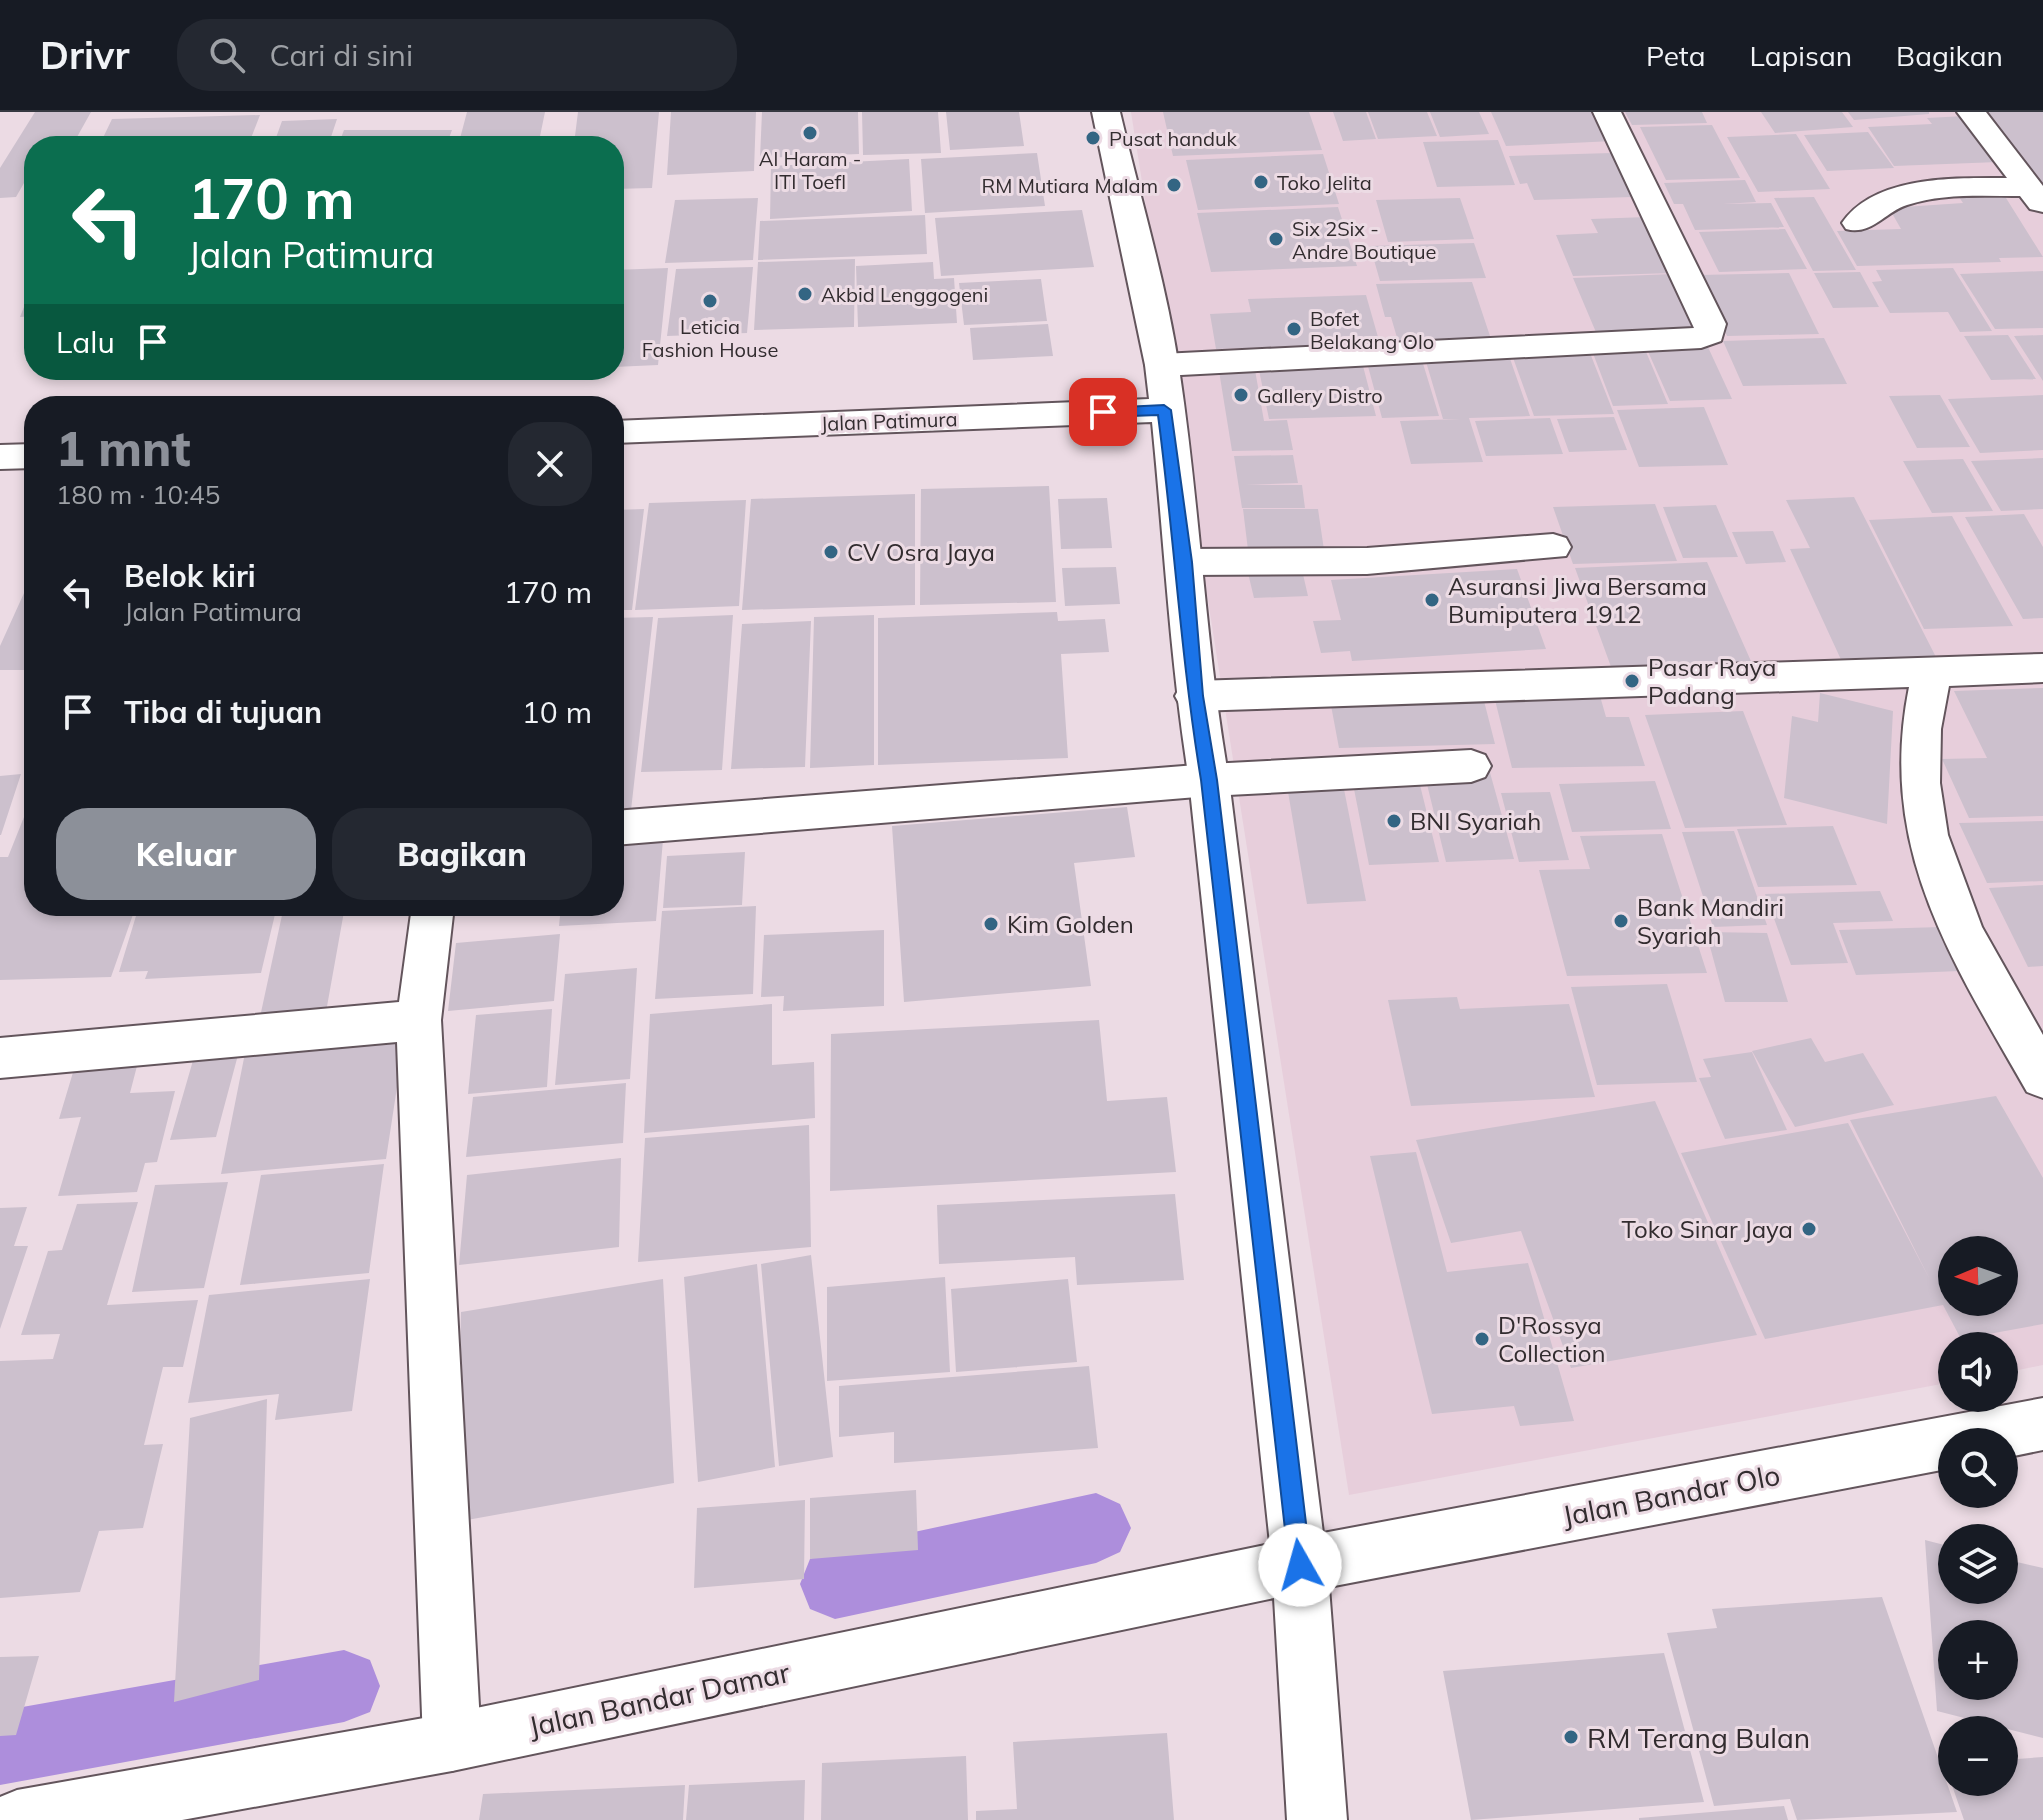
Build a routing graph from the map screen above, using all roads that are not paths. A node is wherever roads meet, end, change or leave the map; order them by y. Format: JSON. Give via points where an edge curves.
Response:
{"nodes":[{"id":1,"x":1106,"y":112,"type":"edge"},
{"id":2,"x":1607,"y":112,"type":"edge"},
{"id":3,"x":1971,"y":112,"type":"edge"},
{"id":4,"x":2036,"y":196,"type":"edge"},
{"id":5,"x":1857,"y":223,"type":"dead end"},
{"id":6,"x":1162,"y":365,"type":"junction"},
{"id":7,"x":1164,"y":410,"type":"junction"},
{"id":8,"x":624,"y":432,"type":"edge"},
{"id":9,"x":24,"y":456,"type":"edge"},
{"id":10,"x":0,"y":457,"type":"edge"},
{"id":11,"x":1553,"y":547,"type":"dead end"},
{"id":12,"x":1185,"y":562,"type":"junction"},
{"id":13,"x":2043,"y":668,"type":"edge"},
{"id":14,"x":1932,"y":671,"type":"junction"},
{"id":15,"x":1195,"y":696,"type":"junction"},
{"id":16,"x":1471,"y":766,"type":"dead end"},
{"id":17,"x":1209,"y":780,"type":"junction"},
{"id":18,"x":624,"y":827,"type":"edge"},
{"id":19,"x":432,"y":916,"type":"edge"},
{"id":20,"x":419,"y":1020,"type":"junction"},
{"id":21,"x":0,"y":1058,"type":"edge"},
{"id":22,"x":2043,"y":1077,"type":"edge"},
{"id":23,"x":2043,"y":1424,"type":"edge"},
{"id":24,"x":1300,"y":1565,"type":"junction"},
{"id":25,"x":452,"y":1742,"type":"junction"},
{"id":26,"x":17,"y":1820,"type":"edge"},
{"id":27,"x":1317,"y":1820,"type":"edge"}],
"edges":[{"from":1,"to":6,"type":"street"},
{"from":2,"to":6,"type":"street","via":[[1710,324],[1710,334]]},
{"from":3,"to":4,"type":"street"},
{"from":4,"to":5,"type":"street","via":[[1908,195],[1878,206]]},
{"from":6,"to":7,"type":"street"},
{"from":7,"to":8,"type":"street","name":"Jalan Patimura"},
{"from":7,"to":12,"type":"street"},
{"from":9,"to":10,"type":"street"},
{"from":11,"to":12,"type":"street","via":[[1367,561]]},
{"from":12,"to":15,"type":"street"},
{"from":13,"to":14,"type":"street"},
{"from":14,"to":15,"type":"street"},
{"from":14,"to":22,"type":"street","via":[[1918,731],[1923,826],[1941,884],[1979,965]]},
{"from":15,"to":17,"type":"street"},
{"from":16,"to":17,"type":"street"},
{"from":17,"to":18,"type":"street"},
{"from":17,"to":24,"type":"street"},
{"from":19,"to":20,"type":"street"},
{"from":20,"to":21,"type":"street"},
{"from":20,"to":25,"type":"street"},
{"from":23,"to":24,"type":"street","name":"Jalan Bandar Olo"},
{"from":24,"to":25,"type":"street","name":"Jalan Bandar Damar"},
{"from":24,"to":27,"type":"street"},
{"from":25,"to":26,"type":"street","name":"Jalan Bandar Damar"}]}
